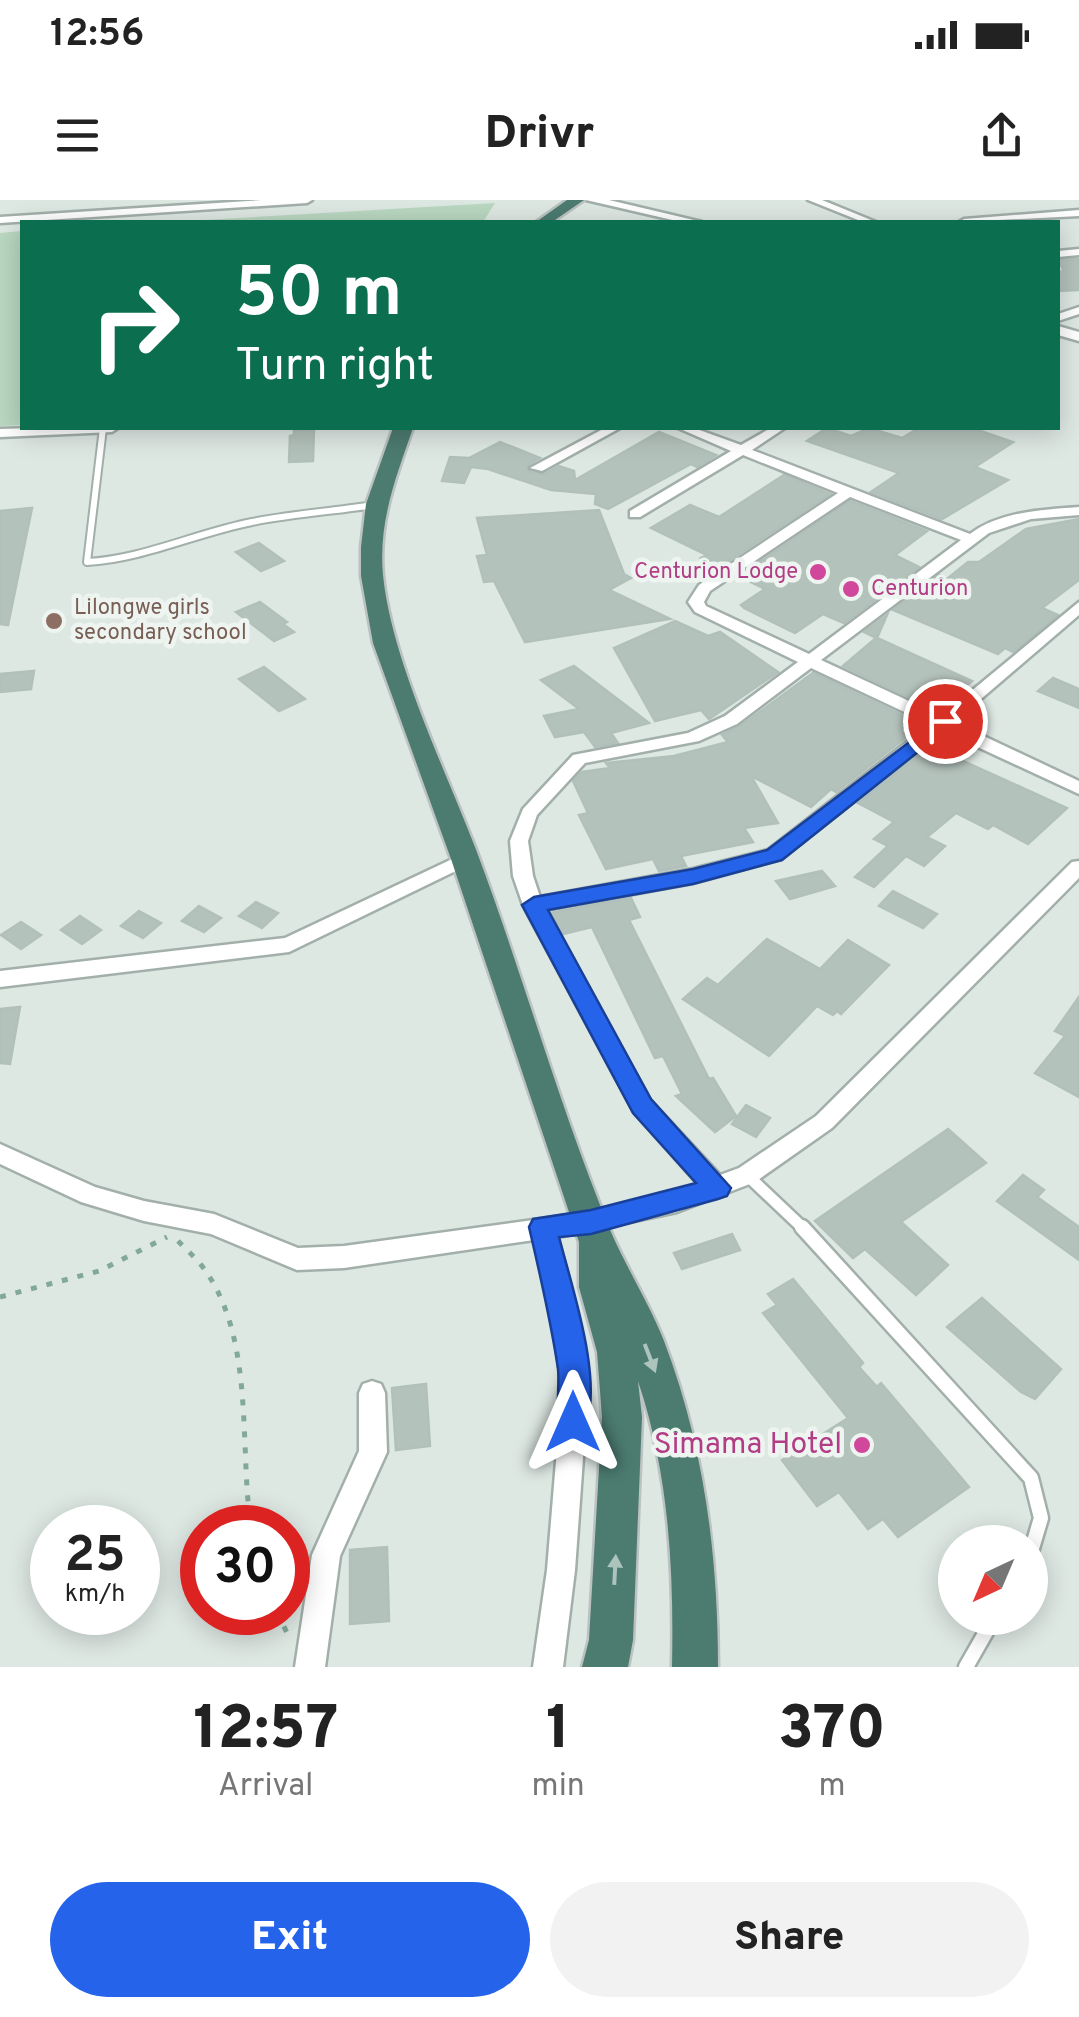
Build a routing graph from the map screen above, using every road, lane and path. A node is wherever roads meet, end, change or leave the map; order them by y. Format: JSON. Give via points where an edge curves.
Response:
{"nodes":[{"id":1,"x":129,"y":200,"type":"edge"},
{"id":2,"x":307,"y":200,"type":"edge"},
{"id":3,"x":577,"y":200,"type":"edge"},
{"id":4,"x":592,"y":200,"type":"edge"},
{"id":5,"x":813,"y":200,"type":"edge"},
{"id":6,"x":1079,"y":214,"type":"edge"},
{"id":7,"x":81,"y":215,"type":"junction"},
{"id":8,"x":0,"y":220,"type":"edge"},
{"id":9,"x":546,"y":220,"type":"edge"},
{"id":10,"x":687,"y":220,"type":"edge"},
{"id":11,"x":866,"y":220,"type":"edge"},
{"id":12,"x":993,"y":220,"type":"edge"},
{"id":13,"x":62,"y":430,"type":"edge"},
{"id":14,"x":104,"y":430,"type":"edge"},
{"id":15,"x":402,"y":430,"type":"edge"},
{"id":16,"x":610,"y":430,"type":"edge"},
{"id":17,"x":690,"y":430,"type":"edge"},
{"id":18,"x":775,"y":430,"type":"edge"},
{"id":19,"x":0,"y":433,"type":"edge"},
{"id":20,"x":742,"y":449,"type":"junction"},
{"id":21,"x":537,"y":468,"type":"dead end"},
{"id":22,"x":848,"y":492,"type":"junction"},
{"id":23,"x":376,"y":504,"type":"junction"},
{"id":24,"x":1079,"y":512,"type":"edge"},
{"id":25,"x":636,"y":514,"type":"dead end"},
{"id":26,"x":970,"y":540,"type":"junction"},
{"id":27,"x":1079,"y":607,"type":"edge"},
{"id":28,"x":810,"y":660,"type":"junction"},
{"id":29,"x":945,"y":721,"type":"junction"},
{"id":30,"x":1079,"y":788,"type":"edge"},
{"id":31,"x":465,"y":860,"type":"junction"},
{"id":32,"x":1079,"y":867,"type":"edge"},
{"id":33,"x":534,"y":905,"type":"junction"},
{"id":34,"x":0,"y":979,"type":"edge"},
{"id":35,"x":0,"y":1153,"type":"edge"},
{"id":36,"x":747,"y":1174,"type":"junction"},
{"id":37,"x":718,"y":1188,"type":"junction"},
{"id":38,"x":144,"y":1212,"type":"junction"},
{"id":39,"x":543,"y":1227,"type":"junction"},
{"id":40,"x":593,"y":1230,"type":"junction"},
{"id":41,"x":171,"y":1235,"type":"junction"},
{"id":42,"x":0,"y":1298,"type":"edge"},
{"id":43,"x":372,"y":1393,"type":"dead end"},
{"id":44,"x":248,"y":1505,"type":"edge"},
{"id":45,"x":690,"y":1517,"type":"junction"},
{"id":46,"x":1039,"y":1525,"type":"edge"},
{"id":47,"x":984,"y":1635,"type":"edge"},
{"id":48,"x":310,"y":1667,"type":"edge"},
{"id":49,"x":548,"y":1667,"type":"edge"},
{"id":50,"x":605,"y":1667,"type":"edge"},
{"id":51,"x":695,"y":1667,"type":"edge"},
{"id":52,"x":714,"y":1667,"type":"edge"},
{"id":53,"x":966,"y":1667,"type":"edge"}],
"edges":[{"from":1,"to":7,"type":"street"},
{"from":2,"to":7,"type":"street"},
{"from":3,"to":9,"type":"highway"},
{"from":4,"to":10,"type":"street"},
{"from":5,"to":11,"type":"street"},
{"from":6,"to":12,"type":"street"},
{"from":7,"to":8,"type":"street"},
{"from":13,"to":19,"type":"street"},
{"from":14,"to":23,"type":"lane","via":[[86,562],[125,560],[252,522]]},
{"from":15,"to":23,"type":"highway"},
{"from":16,"to":21,"type":"street"},
{"from":17,"to":20,"type":"street"},
{"from":18,"to":20,"type":"street"},
{"from":20,"to":22,"type":"street"},
{"from":20,"to":25,"type":"street"},
{"from":22,"to":26,"type":"street"},
{"from":22,"to":28,"type":"street","via":[[698,594],[696,602],[710,615]]},
{"from":23,"to":31,"type":"highway","via":[[372,576],[385,642]]},
{"from":24,"to":26,"type":"street","via":[[1013,519]]},
{"from":26,"to":28,"type":"street"},
{"from":27,"to":29,"type":"street"},
{"from":28,"to":29,"type":"street"},
{"from":28,"to":33,"type":"street","via":[[713,730],[594,754],[568,767],[521,826],[523,876]]},
{"from":29,"to":30,"type":"street"},
{"from":29,"to":33,"type":"street","via":[[774,855]]},
{"from":31,"to":34,"type":"street","via":[[289,945]]},
{"from":31,"to":40,"type":"highway"},
{"from":32,"to":36,"type":"street","via":[[850,1098],[797,1144]]},
{"from":33,"to":37,"type":"street","via":[[642,1106]]},
{"from":35,"to":38,"type":"street","via":[[89,1195]]},
{"from":36,"to":37,"type":"street"},
{"from":36,"to":46,"type":"lane","via":[[1031,1478]]},
{"from":37,"to":40,"type":"street"},
{"from":38,"to":39,"type":"street","via":[[214,1224],[297,1258]]},
{"from":38,"to":41,"type":"path"},
{"from":39,"to":40,"type":"street"},
{"from":39,"to":49,"type":"street","via":[[575,1388]]},
{"from":40,"to":45,"type":"highway","one_way":true,"via":[[622,1283],[662,1389]]},
{"from":50,"to":40,"type":"highway","one_way":true,"via":[[622,1417]]},
{"from":41,"to":42,"type":"path","via":[[100,1272]]},
{"from":41,"to":44,"type":"path","via":[[194,1254],[229,1313]]},
{"from":43,"to":48,"type":"street","via":[[374,1452],[326,1555]]},
{"from":45,"to":51,"type":"highway"},
{"from":45,"to":52,"type":"highway"},
{"from":47,"to":53,"type":"lane"}]}
